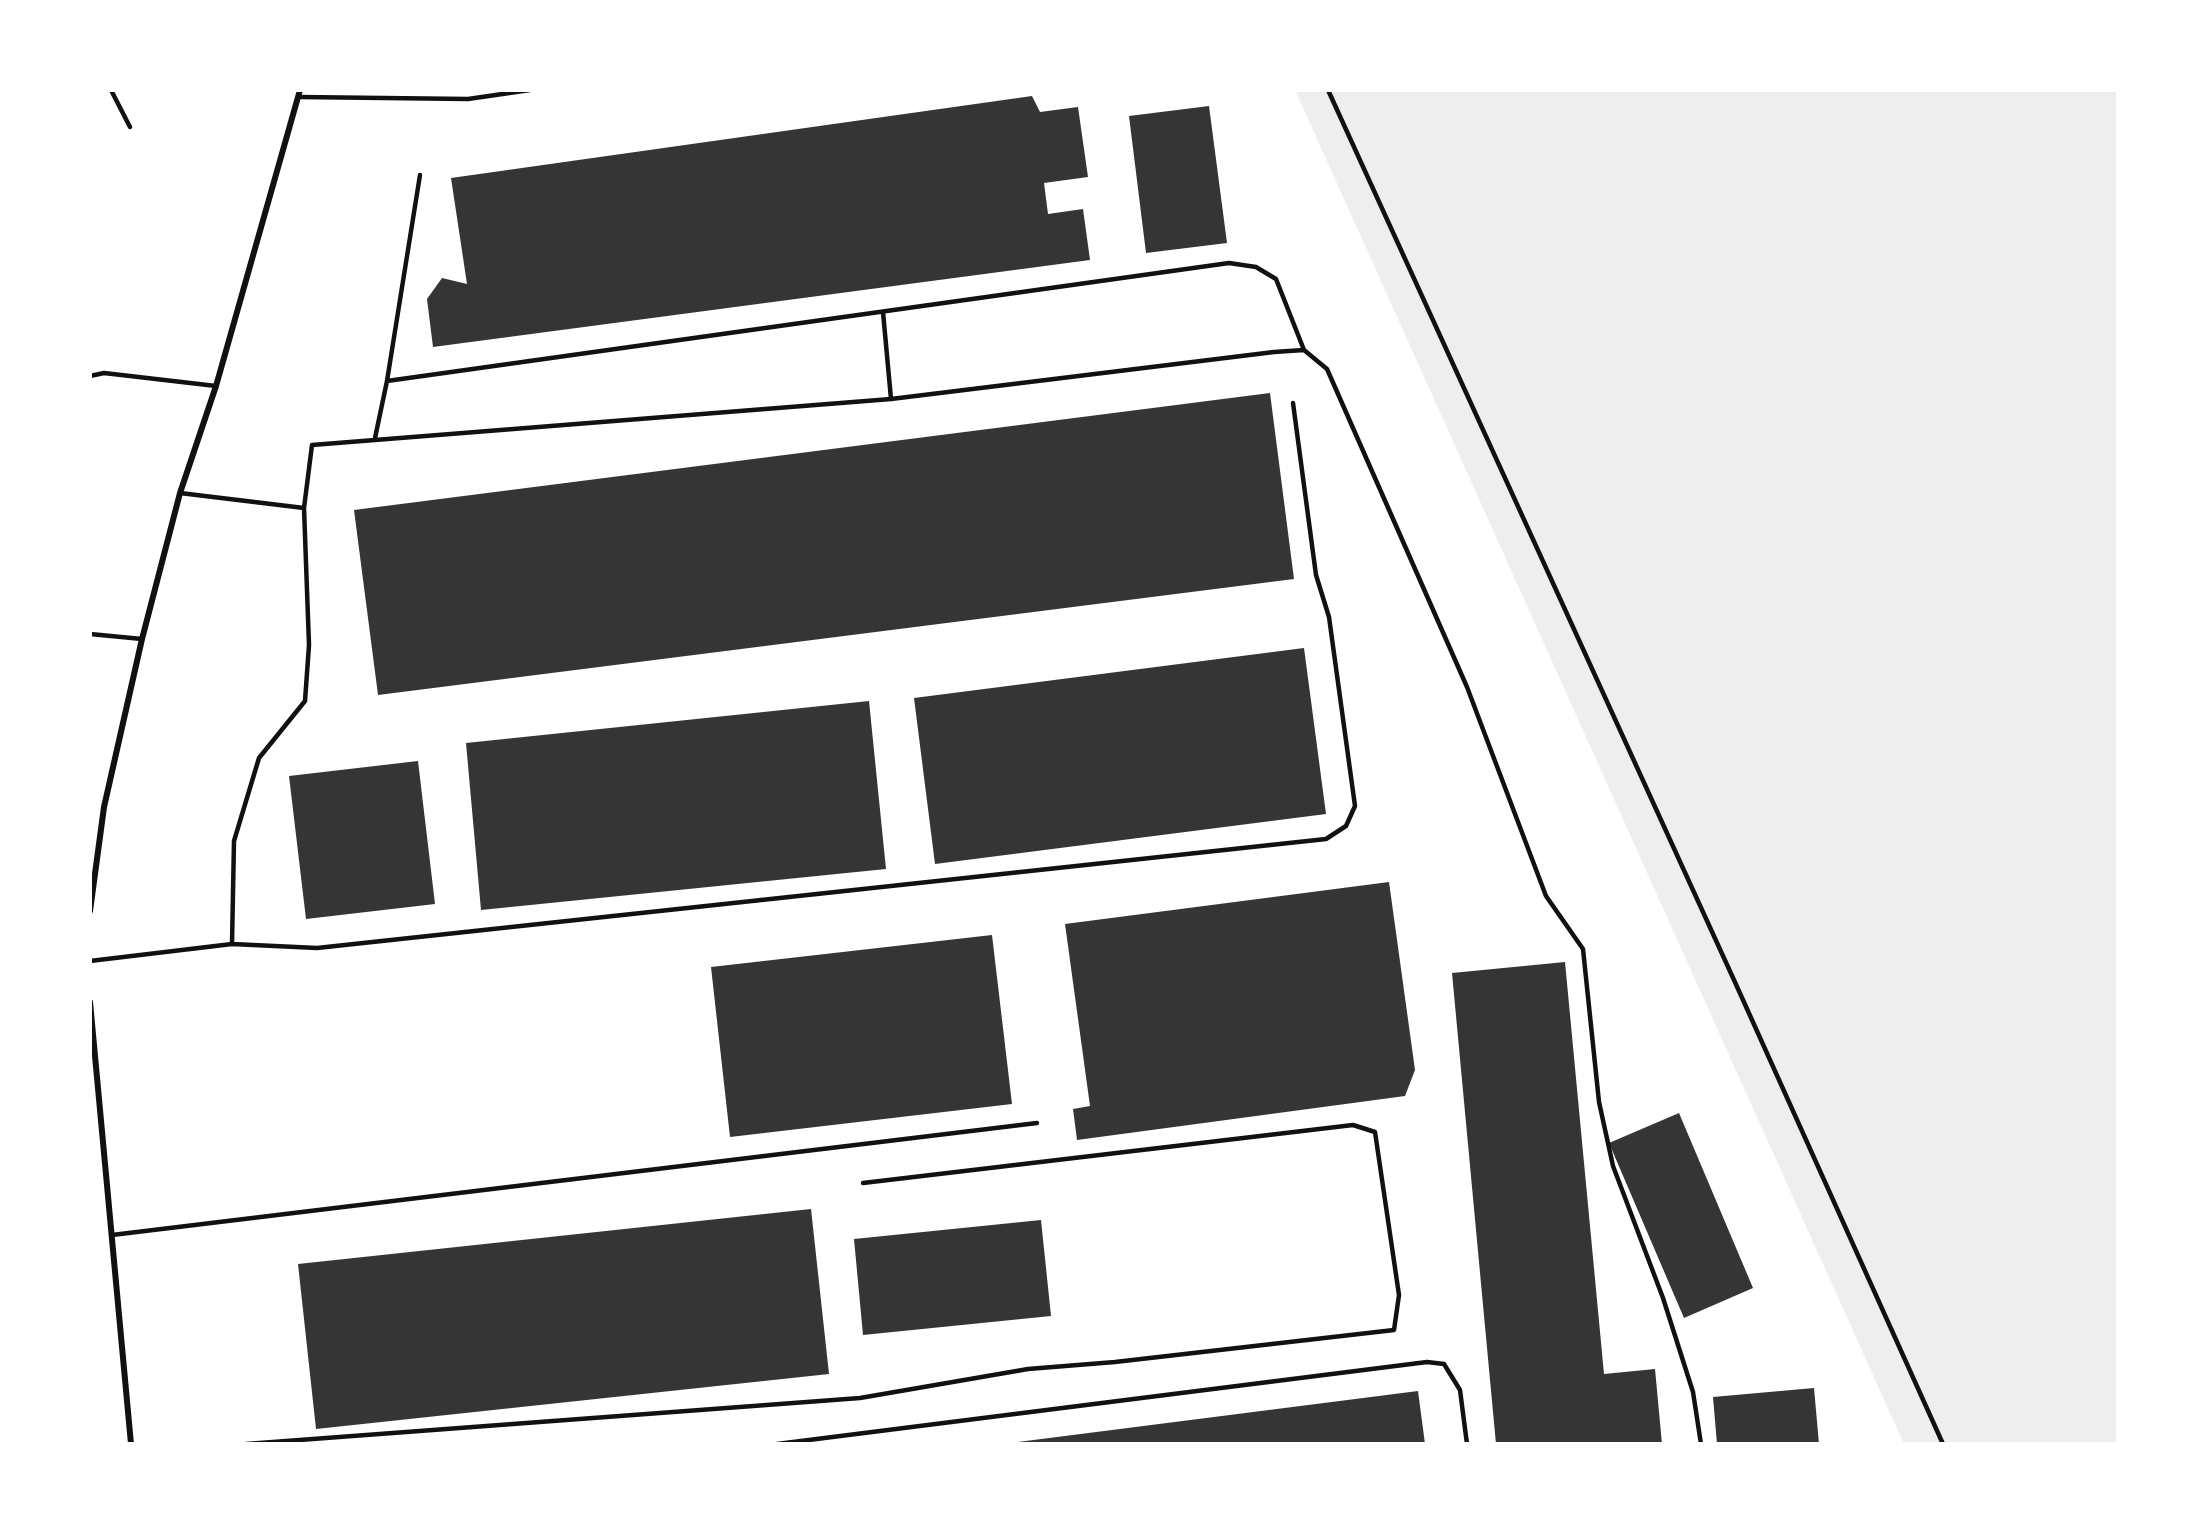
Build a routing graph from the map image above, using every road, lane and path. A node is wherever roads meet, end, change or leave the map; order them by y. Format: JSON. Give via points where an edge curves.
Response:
{"nodes":[{"id":1,"x":111,"y":90,"type":"edge"},
{"id":2,"x":530,"y":90,"type":"edge"},
{"id":3,"x":1328,"y":90,"type":"edge"},
{"id":4,"x":300,"y":93,"type":"edge"},
{"id":5,"x":130,"y":127,"type":"dead end"},
{"id":6,"x":420,"y":175,"type":"dead end"},
{"id":7,"x":883,"y":312,"type":"junction"},
{"id":8,"x":1304,"y":350,"type":"junction"},
{"id":9,"x":90,"y":376,"type":"edge"},
{"id":10,"x":387,"y":381,"type":"junction"},
{"id":11,"x":216,"y":386,"type":"junction"},
{"id":12,"x":891,"y":399,"type":"junction"},
{"id":13,"x":1293,"y":403,"type":"dead end"},
{"id":14,"x":375,"y":438,"type":"junction"},
{"id":15,"x":180,"y":493,"type":"junction"},
{"id":16,"x":304,"y":508,"type":"junction"},
{"id":17,"x":90,"y":634,"type":"edge"},
{"id":18,"x":142,"y":639,"type":"junction"},
{"id":19,"x":91,"y":889,"type":"edge"},
{"id":20,"x":90,"y":911,"type":"edge"},
{"id":21,"x":232,"y":944,"type":"junction"},
{"id":22,"x":90,"y":961,"type":"edge"},
{"id":23,"x":90,"y":1002,"type":"edge"},
{"id":24,"x":1037,"y":1123,"type":"dead end"},
{"id":25,"x":863,"y":1183,"type":"dead end"},
{"id":26,"x":112,"y":1234,"type":"junction"},
{"id":27,"x":131,"y":1444,"type":"edge"},
{"id":28,"x":246,"y":1444,"type":"edge"},
{"id":29,"x":777,"y":1444,"type":"edge"},
{"id":30,"x":1467,"y":1444,"type":"edge"},
{"id":31,"x":1701,"y":1444,"type":"edge"},
{"id":32,"x":1942,"y":1444,"type":"edge"}],
"edges":[{"from":1,"to":5,"type":"lane"},
{"from":2,"to":4,"type":"lane","via":[[468,99]]},
{"from":3,"to":32,"type":"lane"},
{"from":4,"to":11,"type":"street"},
{"from":6,"to":10,"type":"lane"},
{"from":7,"to":8,"type":"lane","via":[[1229,263],[1256,267],[1276,279]]},
{"from":7,"to":10,"type":"lane"},
{"from":7,"to":12,"type":"lane"},
{"from":8,"to":12,"type":"lane"},
{"from":8,"to":31,"type":"lane","via":[[1327,369],[1467,687],[1546,896],[1583,949],[1599,1102],[1613,1166],[1663,1298],[1693,1392]]},
{"from":9,"to":11,"type":"lane","via":[[104,373]]},
{"from":10,"to":14,"type":"lane"},
{"from":11,"to":15,"type":"street"},
{"from":12,"to":14,"type":"lane"},
{"from":13,"to":21,"type":"lane","via":[[1316,575],[1329,617],[1355,806],[1346,826],[1326,838],[317,948]]},
{"from":14,"to":16,"type":"lane","via":[[312,445]]},
{"from":15,"to":16,"type":"lane"},
{"from":15,"to":18,"type":"street"},
{"from":16,"to":21,"type":"lane","via":[[309,645],[305,701],[259,758],[234,841]]},
{"from":17,"to":18,"type":"lane"},
{"from":18,"to":19,"type":"street","via":[[104,807]]},
{"from":19,"to":20,"type":"street"},
{"from":21,"to":22,"type":"lane"},
{"from":23,"to":26,"type":"street"},
{"from":24,"to":26,"type":"lane"},
{"from":25,"to":28,"type":"lane","via":[[1353,1125],[1375,1132],[1399,1295],[1394,1330],[1028,1369],[860,1398]]},
{"from":26,"to":27,"type":"street"},
{"from":29,"to":30,"type":"lane","via":[[1427,1362],[1444,1364],[1460,1390]]}]}
